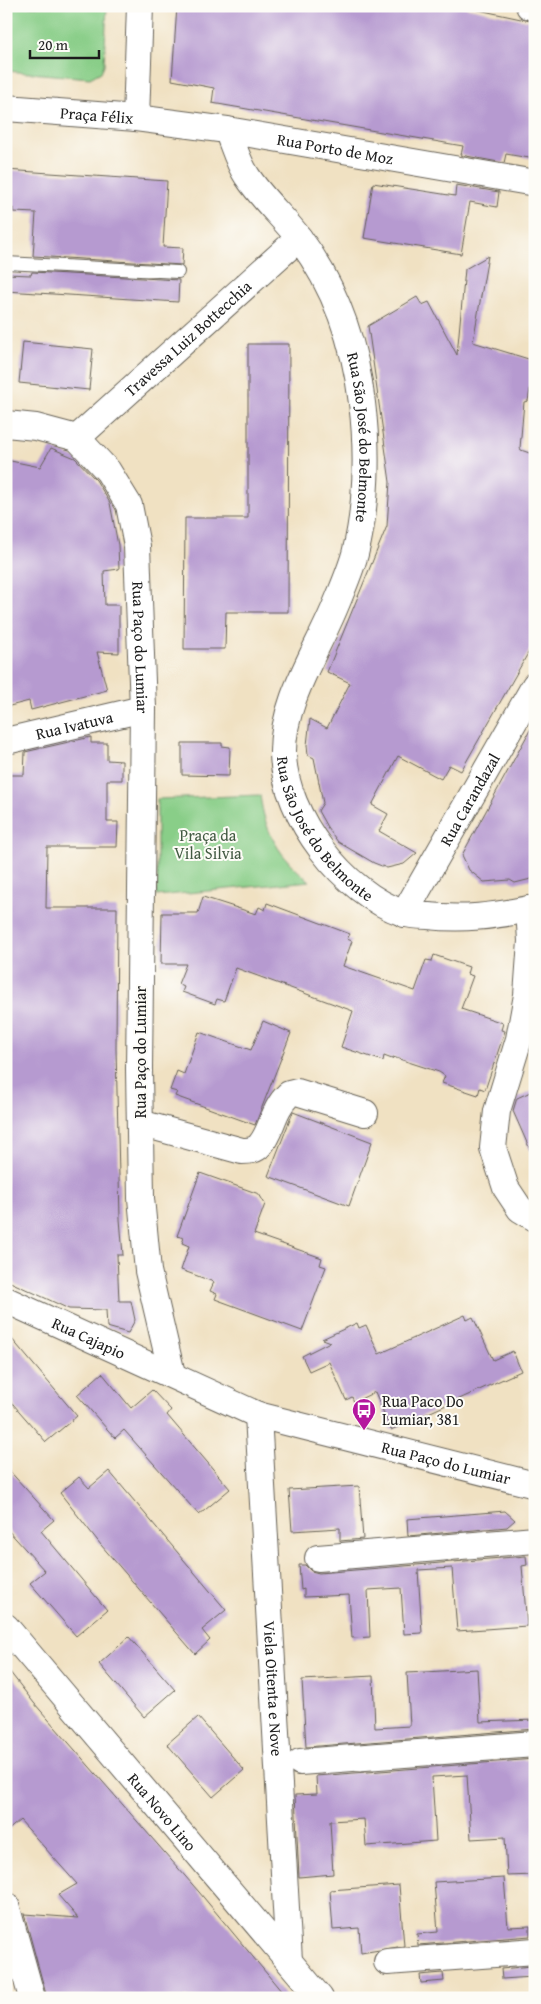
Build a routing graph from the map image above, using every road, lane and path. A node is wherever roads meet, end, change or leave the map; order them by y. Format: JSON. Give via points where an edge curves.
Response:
{"nodes":[{"id":1,"x":140,"y":6,"type":"edge"},
{"id":2,"x":529,"y":6,"type":"edge"},
{"id":3,"x":535,"y":7,"type":"edge"},
{"id":4,"x":6,"y":108,"type":"edge"},
{"id":5,"x":136,"y":118,"type":"junction"},
{"id":6,"x":227,"y":130,"type":"junction"},
{"id":7,"x":535,"y":183,"type":"edge"},
{"id":8,"x":299,"y":238,"type":"junction"},
{"id":9,"x":6,"y":263,"type":"edge"},
{"id":10,"x":178,"y":272,"type":"dead end"},
{"id":11,"x":6,"y":424,"type":"edge"},
{"id":12,"x":77,"y":438,"type":"junction"},
{"id":13,"x":535,"y":685,"type":"edge"},
{"id":14,"x":143,"y":709,"type":"junction"},
{"id":15,"x":6,"y":741,"type":"edge"},
{"id":16,"x":532,"y":910,"type":"edge"},
{"id":17,"x":404,"y":914,"type":"junction"},
{"id":18,"x":365,"y":1113,"type":"dead end"},
{"id":19,"x":140,"y":1123,"type":"junction"},
{"id":20,"x":535,"y":1218,"type":"edge"},
{"id":21,"x":6,"y":1300,"type":"edge"},
{"id":22,"x":172,"y":1374,"type":"junction"},
{"id":23,"x":258,"y":1415,"type":"junction"},
{"id":24,"x":535,"y":1485,"type":"edge"},
{"id":25,"x":535,"y":1540,"type":"edge"},
{"id":26,"x":318,"y":1558,"type":"dead end"},
{"id":27,"x":6,"y":1627,"type":"edge"},
{"id":28,"x":535,"y":1744,"type":"edge"},
{"id":29,"x":300,"y":1762,"type":"dead end"},
{"id":30,"x":6,"y":1905,"type":"edge"},
{"id":31,"x":535,"y":1951,"type":"edge"},
{"id":32,"x":289,"y":1961,"type":"junction"},
{"id":33,"x":387,"y":1962,"type":"dead end"},
{"id":34,"x":6,"y":1986,"type":"edge"},
{"id":35,"x":25,"y":1998,"type":"edge"},
{"id":36,"x":32,"y":1998,"type":"edge"},
{"id":37,"x":320,"y":1998,"type":"edge"}],
"edges":[{"from":1,"to":5,"type":"street","name":"Praça Félix"},
{"from":2,"to":3,"type":"street"},
{"from":4,"to":5,"type":"street","name":"Praça Félix"},
{"from":5,"to":6,"type":"street","name":"Rua Porto de Moz"},
{"from":6,"to":7,"type":"street","name":"Rua Porto de Moz"},
{"from":6,"to":8,"type":"street","name":"Rua São José do Belmonte","via":[[246,174]]},
{"from":8,"to":12,"type":"street","name":"Travessa Luiz Bottecchia"},
{"from":8,"to":17,"type":"street","name":"Rua São José do Belmonte","via":[[323,276],[341,314],[362,402],[366,455],[355,554],[303,676],[288,719],[283,754],[290,793],[305,826],[329,858],[353,884]]},
{"from":9,"to":10,"type":"lane"},
{"from":11,"to":12,"type":"street","via":[[36,427]]},
{"from":12,"to":14,"type":"street","name":"Rua Paço do Lumiar","via":[[108,471],[128,505],[137,546]]},
{"from":13,"to":17,"type":"street","name":"Rua Carandazal"},
{"from":14,"to":15,"type":"street","name":"Rua Ivatuva"},
{"from":14,"to":19,"type":"street","name":"Rua Paço do Lumiar"},
{"from":16,"to":17,"type":"street","name":"Rua São José do Belmonte","via":[[482,918]]},
{"from":16,"to":20,"type":"street","via":[[527,995],[497,1111],[493,1148],[506,1188],[520,1209]]},
{"from":18,"to":19,"type":"street","via":[[297,1092],[288,1094],[271,1120],[260,1146],[242,1151]]},
{"from":19,"to":22,"type":"street","name":"Rua Paço do Lumiar","via":[[141,1198],[148,1271]]},
{"from":21,"to":22,"type":"street","name":"Rua Cajapio"},
{"from":22,"to":23,"type":"street","name":"Rua Paço do Lumiar"},
{"from":23,"to":24,"type":"street","name":"Rua Paço do Lumiar"},
{"from":23,"to":32,"type":"street","name":"Viela Oitenta e Nove"},
{"from":25,"to":26,"type":"street"},
{"from":27,"to":32,"type":"street","name":"Rua Novo Lino"},
{"from":28,"to":29,"type":"street"},
{"from":30,"to":36,"type":"street"},
{"from":31,"to":33,"type":"street"},
{"from":32,"to":37,"type":"street","name":"Rua Novo Lino"},
{"from":34,"to":35,"type":"street"}]}
